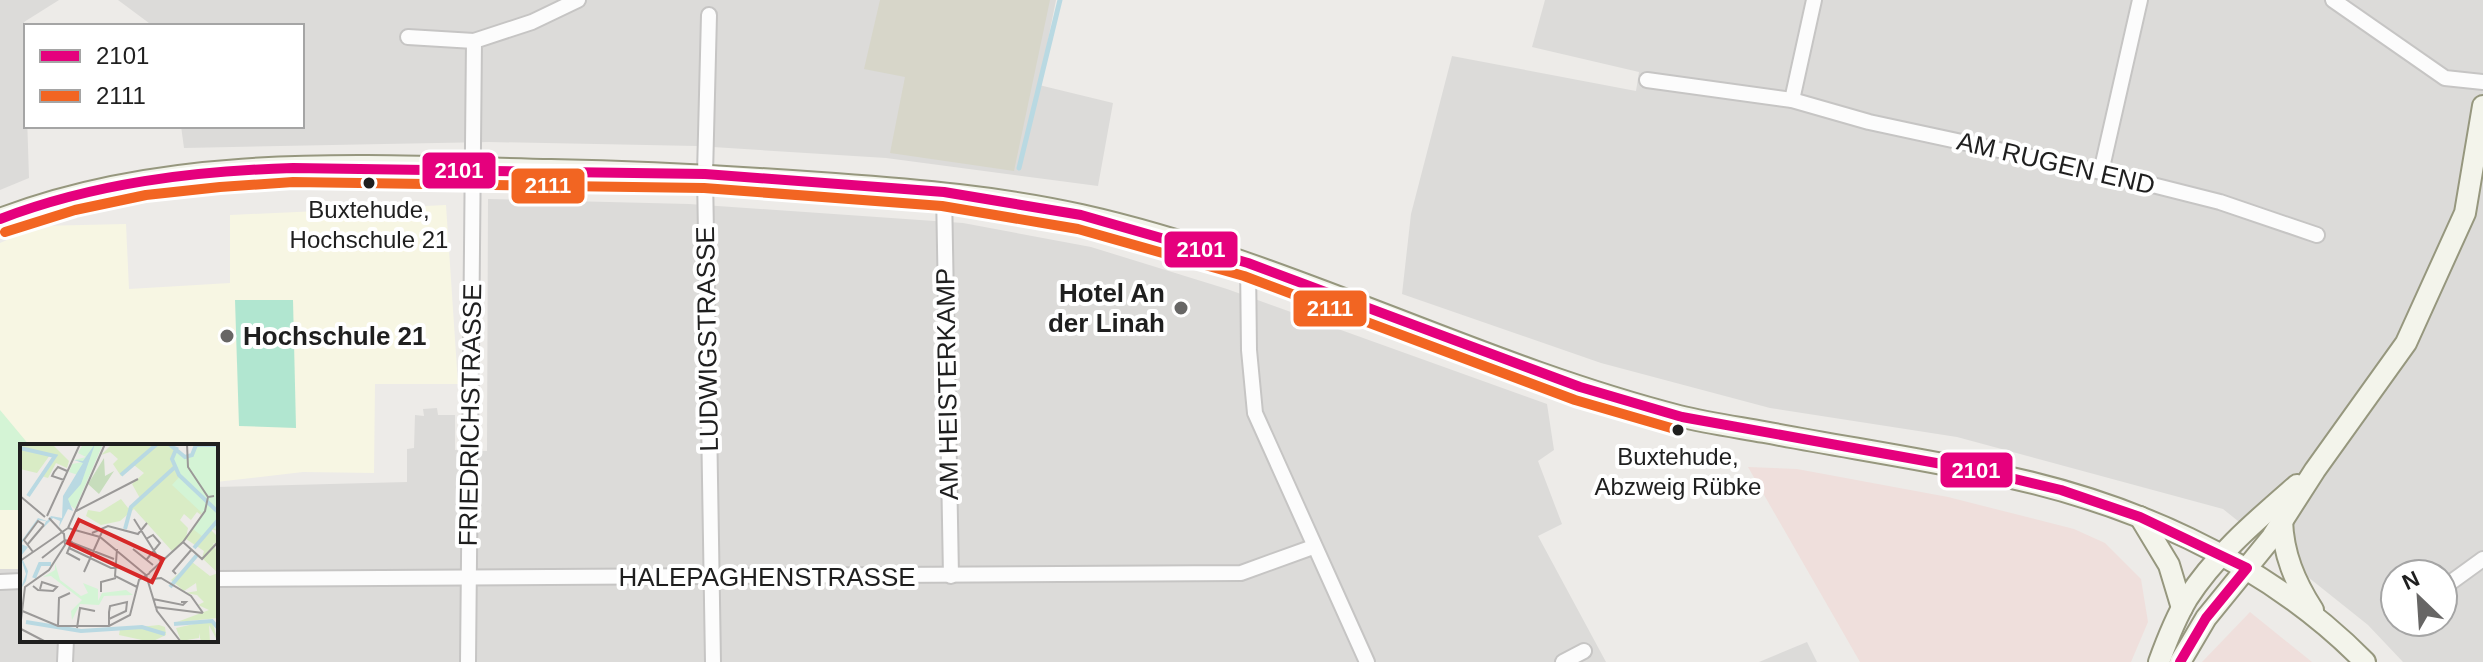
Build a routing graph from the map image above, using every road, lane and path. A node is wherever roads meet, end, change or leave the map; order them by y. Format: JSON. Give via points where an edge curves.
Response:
{"nodes":[{"id":1,"x":578,"y":0,"type":"edge"},
{"id":2,"x":1814,"y":0,"type":"edge"},
{"id":3,"x":2140,"y":0,"type":"edge"},
{"id":4,"x":2333,"y":0,"type":"edge"},
{"id":5,"x":709,"y":15,"type":"dead end"},
{"id":6,"x":408,"y":37,"type":"dead end"},
{"id":7,"x":474,"y":41,"type":"junction"},
{"id":8,"x":1647,"y":80,"type":"dead end"},
{"id":9,"x":2483,"y":82,"type":"edge"},
{"id":10,"x":1792,"y":100,"type":"junction"},
{"id":11,"x":2483,"y":106,"type":"edge"},
{"id":12,"x":472,"y":169,"type":"junction"},
{"id":13,"x":2101,"y":172,"type":"junction"},
{"id":14,"x":705,"y":174,"type":"junction"},
{"id":15,"x":944,"y":192,"type":"junction"},
{"id":16,"x":0,"y":219,"type":"edge"},
{"id":17,"x":2317,"y":235,"type":"dead end"},
{"id":18,"x":1248,"y":263,"type":"junction"},
{"id":19,"x":2315,"y":470,"type":"junction"},
{"id":20,"x":2140,"y":517,"type":"junction"},
{"id":21,"x":2282,"y":520,"type":"junction"},
{"id":22,"x":1313,"y":547,"type":"junction"},
{"id":23,"x":2223,"y":556,"type":"junction"},
{"id":24,"x":2483,"y":559,"type":"edge"},
{"id":25,"x":2247,"y":568,"type":"junction"},
{"id":26,"x":951,"y":576,"type":"junction"},
{"id":27,"x":2459,"y":576,"type":"edge"},
{"id":28,"x":710,"y":577,"type":"junction"},
{"id":29,"x":468,"y":578,"type":"junction"},
{"id":30,"x":218,"y":579,"type":"edge"},
{"id":31,"x":20,"y":581,"type":"edge"},
{"id":32,"x":0,"y":582,"type":"edge"},
{"id":33,"x":2182,"y":608,"type":"junction"},
{"id":34,"x":2319,"y":620,"type":"junction"},
{"id":35,"x":66,"y":642,"type":"edge"},
{"id":36,"x":1584,"y":651,"type":"dead end"},
{"id":37,"x":65,"y":662,"type":"edge"},
{"id":38,"x":468,"y":662,"type":"edge"},
{"id":39,"x":713,"y":662,"type":"edge"},
{"id":40,"x":1367,"y":662,"type":"edge"},
{"id":41,"x":1563,"y":662,"type":"edge"},
{"id":42,"x":2159,"y":662,"type":"edge"},
{"id":43,"x":2180,"y":662,"type":"edge"},
{"id":44,"x":2365,"y":662,"type":"edge"}],
"edges":[{"from":1,"to":7,"type":"street"},
{"from":2,"to":10,"type":"street"},
{"from":3,"to":13,"type":"street"},
{"from":4,"to":9,"type":"street","via":[[2445,78]]},
{"from":5,"to":14,"type":"street","name":"LUDWIGSTRASSE"},
{"from":6,"to":7,"type":"street"},
{"from":7,"to":12,"type":"street","name":"FRIEDRICHSTRASSE"},
{"from":8,"to":10,"type":"street","name":"AM RUGEN END"},
{"from":10,"to":13,"type":"street","name":"AM RUGEN END"},
{"from":11,"to":19,"type":"street","via":[[2465,213],[2442,268],[2406,343]]},
{"from":12,"to":14,"type":"street"},
{"from":12,"to":16,"type":"street","via":[[208,173],[50,200]]},
{"from":12,"to":29,"type":"street","name":"FRIEDRICHSTRASSE"},
{"from":13,"to":17,"type":"street","name":"AM RUGEN END","via":[[2220,202]]},
{"from":14,"to":15,"type":"street"},
{"from":14,"to":28,"type":"street","name":"LUDWIGSTRASSE"},
{"from":15,"to":18,"type":"street","via":[[1081,215]]},
{"from":15,"to":26,"type":"street","name":"AM HEISTERKAMP"},
{"from":18,"to":20,"type":"street","via":[[1580,387],[1682,417],[1986,472]]},
{"from":18,"to":22,"type":"street","via":[[1255,413]]},
{"from":19,"to":21,"type":"street"},
{"from":19,"to":23,"type":"street","via":[[2251,524]]},
{"from":20,"to":23,"type":"street"},
{"from":20,"to":33,"type":"street","via":[[2169,565]]},
{"from":21,"to":25,"type":"street"},
{"from":21,"to":34,"type":"street","via":[[2291,571]]},
{"from":22,"to":26,"type":"street","name":"HALEPAGHENSTRASSE","via":[[1241,573]]},
{"from":22,"to":40,"type":"street"},
{"from":23,"to":25,"type":"street"},
{"from":23,"to":33,"type":"street"},
{"from":24,"to":27,"type":"street"},
{"from":25,"to":34,"type":"street"},
{"from":25,"to":43,"type":"street","via":[[2206,618]]},
{"from":26,"to":28,"type":"street","name":"HALEPAGHENSTRASSE"},
{"from":28,"to":29,"type":"street","name":"HALEPAGHENSTRASSE"},
{"from":28,"to":39,"type":"street","name":"LUDWIGSTRASSE"},
{"from":29,"to":30,"type":"street","name":"HALEPAGHENSTRASSE"},
{"from":29,"to":38,"type":"street","name":"FRIEDRICHSTRASSE"},
{"from":31,"to":32,"type":"street"},
{"from":33,"to":42,"type":"street"},
{"from":34,"to":44,"type":"street"},
{"from":35,"to":37,"type":"street"},
{"from":36,"to":41,"type":"street"}]}
